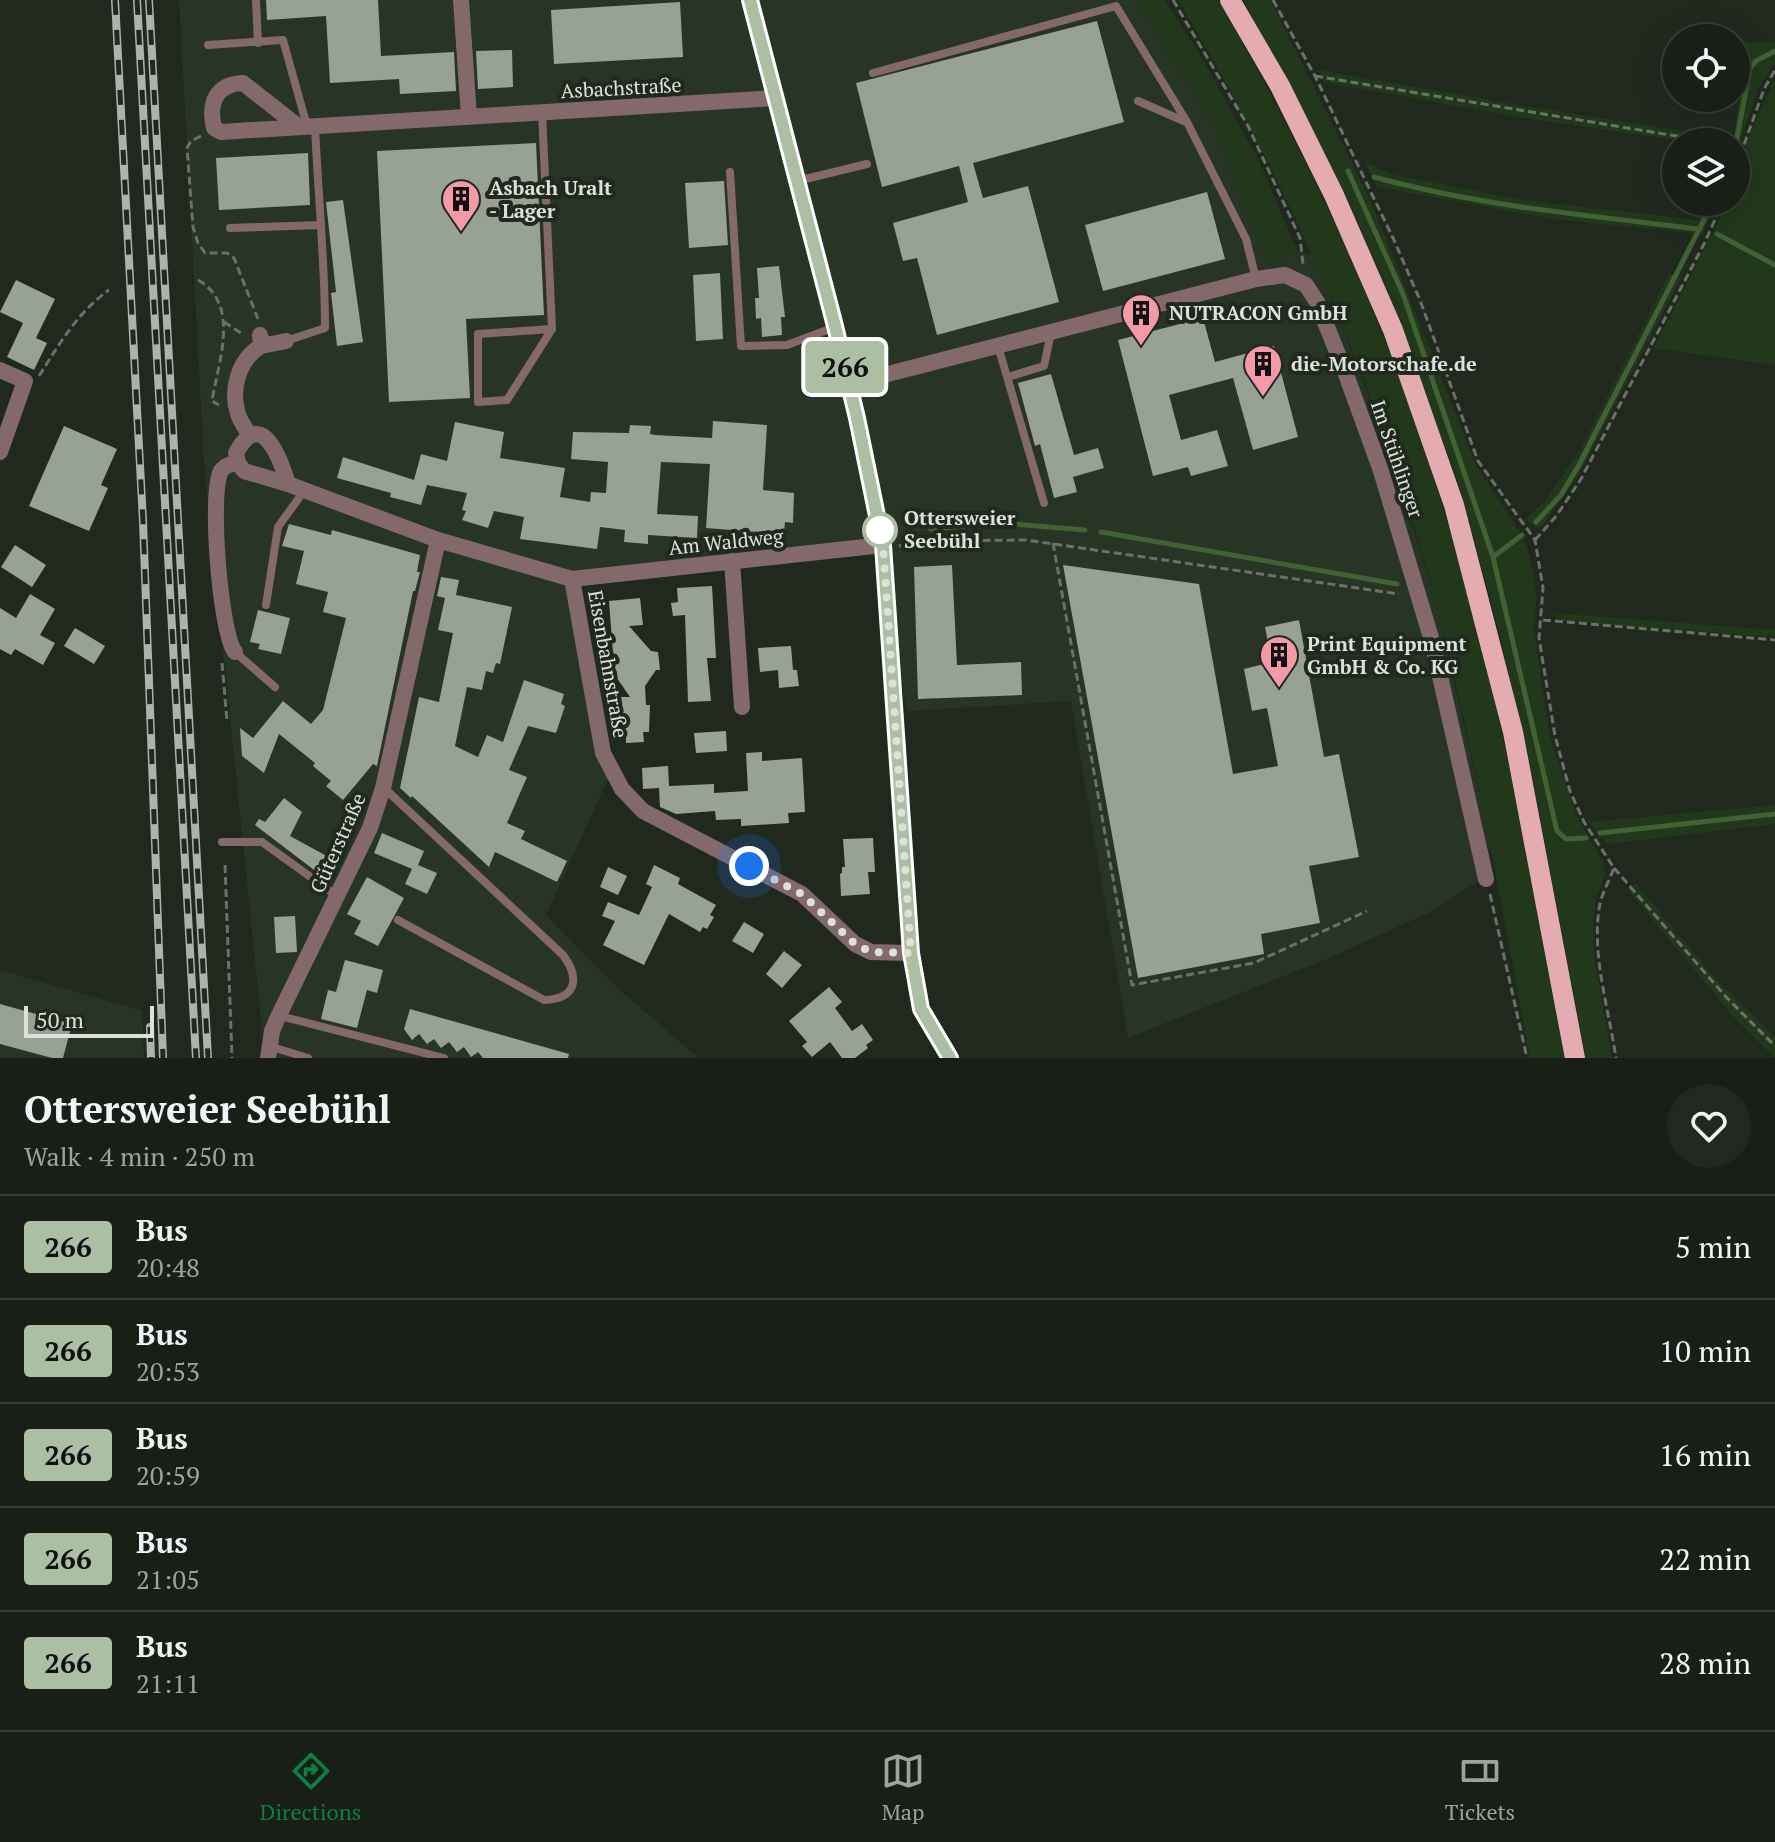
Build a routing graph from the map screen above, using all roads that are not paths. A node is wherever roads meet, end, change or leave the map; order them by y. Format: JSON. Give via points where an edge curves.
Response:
{"nodes":[{"id":1,"x":256,"y":0,"type":"edge"},
{"id":2,"x":461,"y":0,"type":"edge"},
{"id":3,"x":750,"y":0,"type":"edge"},
{"id":4,"x":1230,"y":0,"type":"edge"},
{"id":5,"x":258,"y":43,"type":"junction"},
{"id":6,"x":208,"y":45,"type":"dead end"},
{"id":7,"x":873,"y":73,"type":"dead end"},
{"id":8,"x":775,"y":98,"type":"junction"},
{"id":9,"x":1138,"y":101,"type":"dead end"},
{"id":10,"x":542,"y":112,"type":"junction"},
{"id":11,"x":469,"y":117,"type":"junction"},
{"id":12,"x":1187,"y":122,"type":"junction"},
{"id":13,"x":307,"y":127,"type":"junction"},
{"id":14,"x":867,"y":164,"type":"dead end"},
{"id":15,"x":730,"y":172,"type":"dead end"},
{"id":16,"x":797,"y":181,"type":"junction"},
{"id":17,"x":319,"y":225,"type":"junction"},
{"id":18,"x":230,"y":228,"type":"dead end"},
{"id":19,"x":1256,"y":279,"type":"junction"},
{"id":20,"x":835,"y":326,"type":"junction"},
{"id":21,"x":552,"y":329,"type":"junction"},
{"id":22,"x":1052,"y":331,"type":"junction"},
{"id":23,"x":286,"y":341,"type":"joint"},
{"id":24,"x":998,"y":346,"type":"junction"},
{"id":25,"x":0,"y":370,"type":"edge"},
{"id":26,"x":1008,"y":377,"type":"junction"},
{"id":27,"x":849,"y":384,"type":"junction"},
{"id":28,"x":250,"y":436,"type":"junction"},
{"id":29,"x":0,"y":452,"type":"edge"},
{"id":30,"x":238,"y":463,"type":"junction"},
{"id":31,"x":296,"y":487,"type":"junction"},
{"id":32,"x":1044,"y":503,"type":"dead end"},
{"id":33,"x":438,"y":540,"type":"junction"},
{"id":34,"x":884,"y":546,"type":"junction"},
{"id":35,"x":732,"y":561,"type":"junction"},
{"id":36,"x":572,"y":579,"type":"junction"},
{"id":37,"x":266,"y":605,"type":"dead end"},
{"id":38,"x":232,"y":649,"type":"joint"},
{"id":39,"x":275,"y":687,"type":"dead end"},
{"id":40,"x":742,"y":707,"type":"dead end"},
{"id":41,"x":383,"y":788,"type":"junction"},
{"id":42,"x":222,"y":842,"type":"dead end"},
{"id":43,"x":1486,"y":879,"type":"road end"},
{"id":44,"x":337,"y":896,"type":"junction"},
{"id":45,"x":398,"y":920,"type":"dead end"},
{"id":46,"x":911,"y":953,"type":"junction"},
{"id":47,"x":279,"y":1015,"type":"junction"},
{"id":48,"x":269,"y":1052,"type":"edge"},
{"id":49,"x":308,"y":1058,"type":"edge"},
{"id":50,"x":444,"y":1058,"type":"edge"},
{"id":51,"x":950,"y":1058,"type":"edge"},
{"id":52,"x":1575,"y":1058,"type":"edge"}],
"edges":[{"from":1,"to":5,"type":"lane"},
{"from":2,"to":11,"type":"street"},
{"from":3,"to":8,"type":"street"},
{"from":4,"to":52,"type":"main road","via":[[1334,195],[1393,330],[1454,505],[1513,732]]},
{"from":5,"to":6,"type":"lane"},
{"from":5,"to":13,"type":"lane","via":[[283,40]]},
{"from":7,"to":12,"type":"lane","via":[[1116,6]]},
{"from":8,"to":10,"type":"street","name":"Asbachstraße"},
{"from":8,"to":16,"type":"street"},
{"from":9,"to":12,"type":"lane"},
{"from":10,"to":11,"type":"street","name":"Asbachstraße"},
{"from":10,"to":21,"type":"lane"},
{"from":11,"to":13,"type":"street","name":"Asbachstraße"},
{"from":12,"to":19,"type":"lane","via":[[1246,239]]},
{"from":13,"to":13,"type":"street","name":"Asbachstraße","via":[[221,132],[214,128],[211,105],[219,90],[243,83]]},
{"from":13,"to":17,"type":"lane"},
{"from":14,"to":16,"type":"lane"},
{"from":15,"to":20,"type":"lane","via":[[741,346],[787,345]]},
{"from":16,"to":20,"type":"street"},
{"from":17,"to":18,"type":"lane"},
{"from":17,"to":23,"type":"lane","via":[[325,328]]},
{"from":19,"to":22,"type":"street"},
{"from":19,"to":43,"type":"street","name":"Im Stühlinger","via":[[1285,275],[1306,285],[1347,377],[1420,598]]},
{"from":20,"to":27,"type":"street"},
{"from":21,"to":21,"type":"lane","via":[[507,400],[478,402],[478,334]]},
{"from":22,"to":24,"type":"street"},
{"from":22,"to":26,"type":"lane","via":[[1044,366]]},
{"from":23,"to":28,"type":"street","via":[[255,339],[238,374],[237,413]]},
{"from":24,"to":26,"type":"lane"},
{"from":24,"to":27,"type":"street"},
{"from":25,"to":29,"type":"street","via":[[25,381]]},
{"from":26,"to":32,"type":"lane"},
{"from":27,"to":34,"type":"street"},
{"from":28,"to":30,"type":"street","via":[[236,453]]},
{"from":28,"to":31,"type":"street","via":[[269,440]]},
{"from":30,"to":31,"type":"street","name":"Eisenbahnstraße","via":[[244,471]]},
{"from":30,"to":38,"type":"street","via":[[221,471],[217,492],[217,546]]},
{"from":31,"to":33,"type":"street","name":"Eisenbahnstraße"},
{"from":31,"to":37,"type":"lane","via":[[278,527]]},
{"from":33,"to":36,"type":"street","name":"Eisenbahnstraße"},
{"from":33,"to":41,"type":"street","name":"Güterstraße"},
{"from":34,"to":35,"type":"street","name":"Am Waldweg"},
{"from":34,"to":46,"type":"street"},
{"from":35,"to":36,"type":"street","name":"Am Waldweg"},
{"from":35,"to":40,"type":"street"},
{"from":36,"to":46,"type":"street","name":"Eisenbahnstraße","via":[[603,753],[622,789],[643,811],[802,894],[855,944],[871,952]]},
{"from":38,"to":39,"type":"lane"},
{"from":41,"to":44,"type":"street","name":"Güterstraße"},
{"from":41,"to":45,"type":"lane","via":[[563,955],[574,978],[569,992],[558,1000],[544,1000]]},
{"from":42,"to":44,"type":"lane","via":[[262,842]]},
{"from":44,"to":47,"type":"street","name":"Güterstraße"},
{"from":46,"to":51,"type":"street","via":[[921,1009]]},
{"from":47,"to":48,"type":"street","name":"Güterstraße"},
{"from":47,"to":50,"type":"lane"},
{"from":48,"to":49,"type":"lane"}]}
